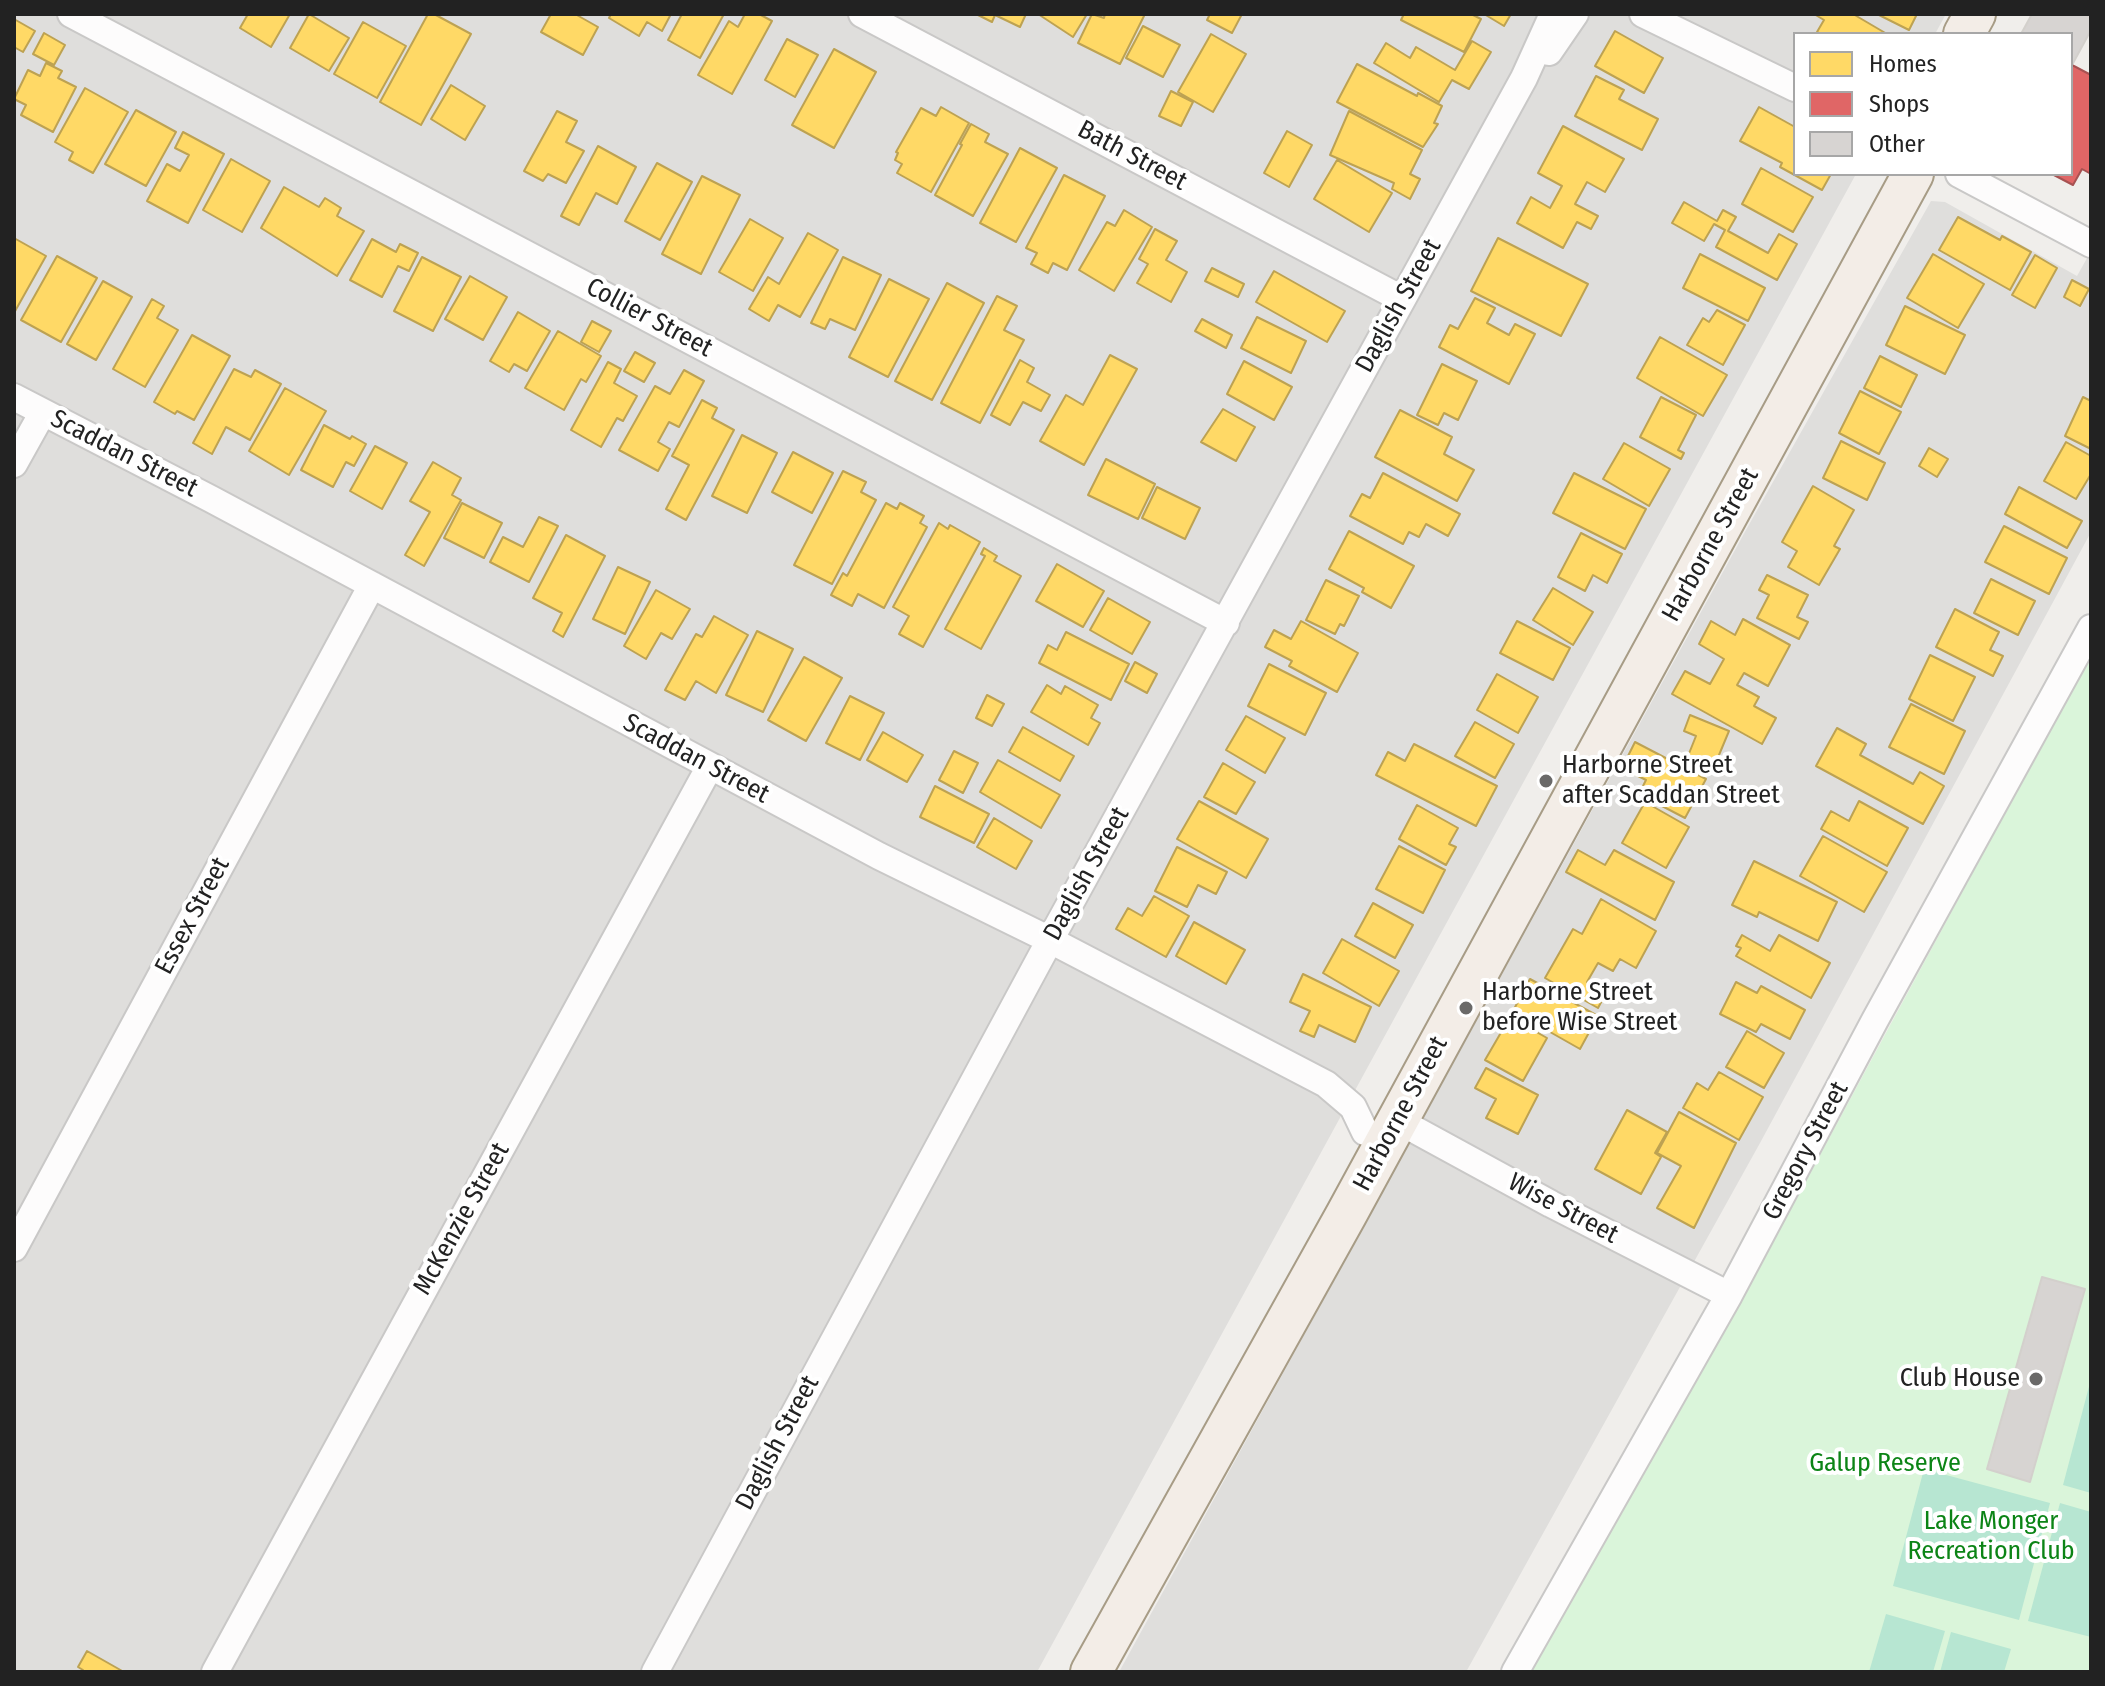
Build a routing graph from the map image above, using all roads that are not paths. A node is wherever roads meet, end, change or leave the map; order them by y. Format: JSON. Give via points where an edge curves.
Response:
{"nodes":[{"id":1,"x":71,"y":14,"type":"edge"},
{"id":2,"x":862,"y":14,"type":"edge"},
{"id":3,"x":1553,"y":14,"type":"edge"},
{"id":4,"x":1575,"y":14,"type":"edge"},
{"id":5,"x":1643,"y":14,"type":"edge"},
{"id":6,"x":1975,"y":14,"type":"edge"},
{"id":7,"x":2000,"y":14,"type":"edge"},
{"id":8,"x":1965,"y":32,"type":"edge"},
{"id":9,"x":1990,"y":32,"type":"edge"},
{"id":10,"x":1524,"y":78,"type":"junction"},
{"id":11,"x":1793,"y":87,"type":"edge"},
{"id":12,"x":1887,"y":176,"type":"edge"},
{"id":13,"x":1912,"y":176,"type":"edge"},
{"id":14,"x":1963,"y":176,"type":"edge"},
{"id":15,"x":2091,"y":244,"type":"edge"},
{"id":16,"x":1402,"y":299,"type":"junction"},
{"id":17,"x":14,"y":397,"type":"edge"},
{"id":18,"x":43,"y":412,"type":"junction"},
{"id":19,"x":14,"y":464,"type":"edge"},
{"id":20,"x":372,"y":585,"type":"junction"},
{"id":21,"x":1226,"y":623,"type":"junction"},
{"id":22,"x":2091,"y":628,"type":"edge"},
{"id":23,"x":710,"y":766,"type":"junction"},
{"id":24,"x":1050,"y":940,"type":"junction"},
{"id":25,"x":1381,"y":1126,"type":"junction"},
{"id":26,"x":14,"y":1248,"type":"edge"},
{"id":27,"x":1729,"y":1295,"type":"junction"},
{"id":28,"x":215,"y":1672,"type":"edge"},
{"id":29,"x":655,"y":1672,"type":"edge"},
{"id":30,"x":1069,"y":1672,"type":"edge"},
{"id":31,"x":1091,"y":1672,"type":"edge"},
{"id":32,"x":1515,"y":1672,"type":"edge"}],
"edges":[{"from":1,"to":21,"type":"street","name":"Collier Street"},
{"from":2,"to":16,"type":"street","name":"Bath Street"},
{"from":3,"to":10,"type":"street","name":"Daglish Street"},
{"from":4,"to":10,"type":"street","name":"Daglish Street"},
{"from":5,"to":11,"type":"street"},
{"from":6,"to":8,"type":"main road"},
{"from":7,"to":9,"type":"main road"},
{"from":10,"to":16,"type":"street","name":"Daglish Street"},
{"from":12,"to":25,"type":"main road","name":"Harborne Street"},
{"from":13,"to":25,"type":"main road","name":"Harborne Street"},
{"from":14,"to":15,"type":"street"},
{"from":16,"to":21,"type":"street","name":"Daglish Street"},
{"from":17,"to":18,"type":"street","name":"Scaddan Street"},
{"from":18,"to":19,"type":"street"},
{"from":18,"to":20,"type":"street","name":"Scaddan Street"},
{"from":20,"to":23,"type":"street","name":"Scaddan Street"},
{"from":20,"to":26,"type":"street","name":"Essex Street"},
{"from":21,"to":24,"type":"street","name":"Daglish Street"},
{"from":22,"to":27,"type":"street","name":"Gregory Street"},
{"from":23,"to":24,"type":"street","name":"Scaddan Street"},
{"from":23,"to":28,"type":"street","name":"McKenzie Street"},
{"from":24,"to":25,"type":"street","name":"Scaddan Street","via":[[1326,1084]]},
{"from":24,"to":29,"type":"street","name":"Daglish Street"},
{"from":25,"to":27,"type":"street","name":"Wise Street","via":[[1551,1204]]},
{"from":25,"to":30,"type":"main road","name":"Harborne Street","via":[[1296,1263]]},
{"from":25,"to":31,"type":"main road","name":"Harborne Street"},
{"from":27,"to":32,"type":"street","name":"Gregory Street"}]}
